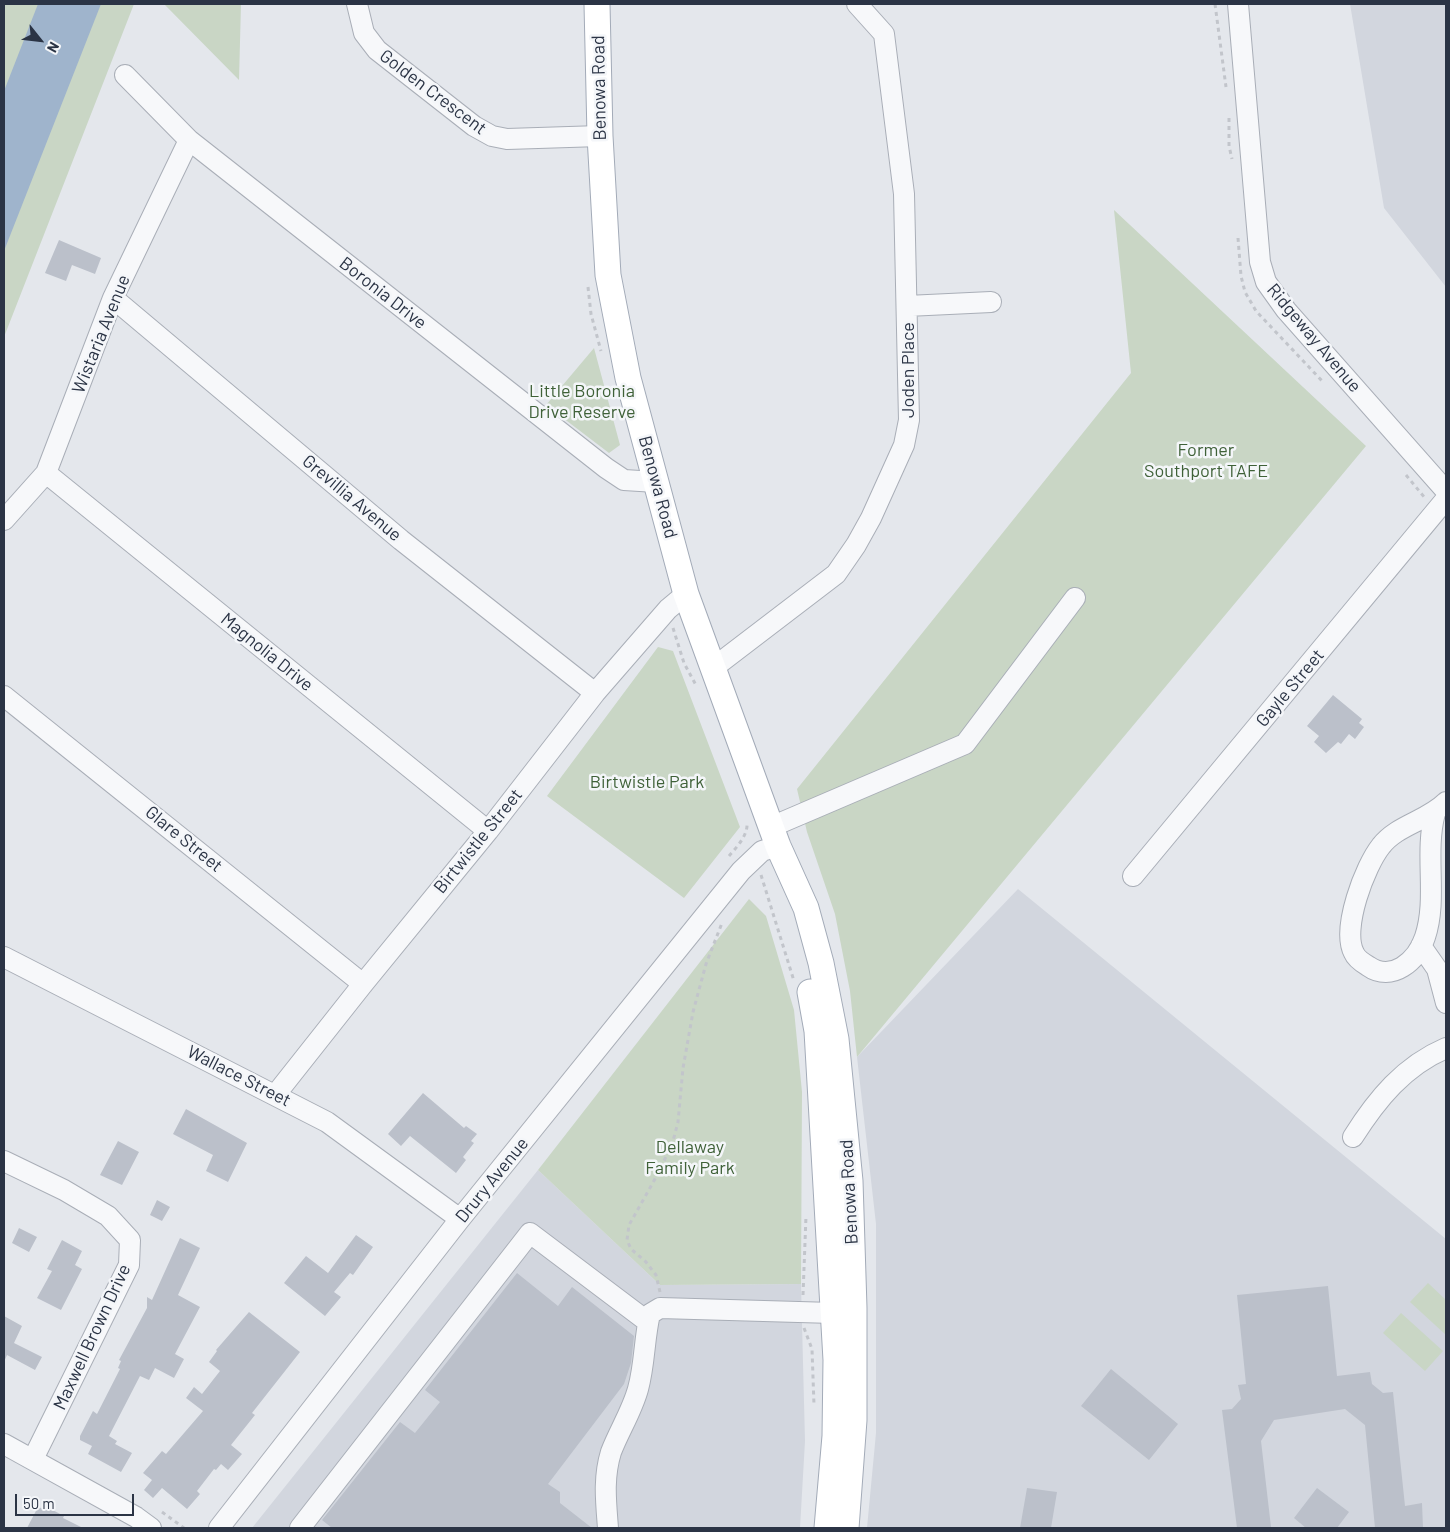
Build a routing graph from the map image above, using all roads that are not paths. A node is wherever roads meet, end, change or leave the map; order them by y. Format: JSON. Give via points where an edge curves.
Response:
{"nodes":[{"id":1,"x":357,"y":4,"type":"edge"},
{"id":2,"x":597,"y":4,"type":"edge"},
{"id":3,"x":857,"y":4,"type":"edge"},
{"id":4,"x":1238,"y":4,"type":"edge"},
{"id":5,"x":125,"y":75,"type":"dead end"},
{"id":6,"x":600,"y":136,"type":"junction"},
{"id":7,"x":189,"y":140,"type":"junction"},
{"id":8,"x":114,"y":298,"type":"junction"},
{"id":9,"x":991,"y":302,"type":"dead end"},
{"id":10,"x":907,"y":306,"type":"junction"},
{"id":11,"x":46,"y":473,"type":"junction"},
{"id":12,"x":656,"y":482,"type":"junction"},
{"id":13,"x":1446,"y":491,"type":"edge"},
{"id":14,"x":1446,"y":499,"type":"edge"},
{"id":15,"x":4,"y":520,"type":"edge"},
{"id":16,"x":686,"y":594,"type":"junction"},
{"id":17,"x":1075,"y":598,"type":"dead end"},
{"id":18,"x":713,"y":668,"type":"junction"},
{"id":19,"x":594,"y":693,"type":"junction"},
{"id":20,"x":4,"y":696,"type":"edge"},
{"id":21,"x":1441,"y":808,"type":"edge"},
{"id":22,"x":488,"y":831,"type":"junction"},
{"id":23,"x":778,"y":846,"type":"junction"},
{"id":24,"x":1133,"y":876,"type":"dead end"},
{"id":25,"x":1438,"y":905,"type":"edge"},
{"id":26,"x":1420,"y":946,"type":"junction"},
{"id":27,"x":4,"y":957,"type":"edge"},
{"id":28,"x":363,"y":984,"type":"junction"},
{"id":29,"x":1446,"y":1003,"type":"edge"},
{"id":30,"x":1446,"y":1048,"type":"edge"},
{"id":31,"x":276,"y":1094,"type":"junction"},
{"id":32,"x":1353,"y":1137,"type":"dead end"},
{"id":33,"x":4,"y":1161,"type":"edge"},
{"id":34,"x":460,"y":1219,"type":"junction"},
{"id":35,"x":844,"y":1312,"type":"junction"},
{"id":36,"x":654,"y":1315,"type":"junction"},
{"id":37,"x":4,"y":1444,"type":"edge"},
{"id":38,"x":33,"y":1459,"type":"junction"},
{"id":39,"x":156,"y":1520,"type":"edge"},
{"id":40,"x":219,"y":1528,"type":"edge"},
{"id":41,"x":300,"y":1528,"type":"edge"},
{"id":42,"x":608,"y":1528,"type":"edge"},
{"id":43,"x":826,"y":1528,"type":"edge"},
{"id":44,"x":846,"y":1528,"type":"edge"}],
"edges":[{"from":1,"to":6,"type":"street","name":"Golden Crescent","via":[[364,33],[377,50],[483,132],[507,139]]},
{"from":2,"to":6,"type":"main road","name":"Benowa Road"},
{"from":3,"to":10,"type":"street","name":"Joden Place","via":[[884,34],[904,194]]},
{"from":4,"to":13,"type":"street","name":"Ridgeway Avenue","via":[[1260,262],[1266,282],[1286,310]]},
{"from":5,"to":7,"type":"street","name":"Boronia Drive"},
{"from":6,"to":12,"type":"main road","name":"Benowa Road","via":[[604,228],[612,301],[628,378]]},
{"from":7,"to":8,"type":"street","name":"Wistaria Avenue"},
{"from":7,"to":12,"type":"street","name":"Boronia Drive","via":[[606,468],[624,480]]},
{"from":8,"to":11,"type":"street","name":"Wistaria Avenue"},
{"from":8,"to":19,"type":"street","name":"Grevillia Avenue","via":[[401,540]]},
{"from":9,"to":10,"type":"street"},
{"from":10,"to":18,"type":"street","name":"Joden Place","via":[[908,428],[895,468],[860,538],[836,574]]},
{"from":11,"to":15,"type":"street","name":"Wistaria Avenue"},
{"from":11,"to":22,"type":"street","name":"Magnolia Drive"},
{"from":12,"to":16,"type":"main road","name":"Benowa Road"},
{"from":14,"to":24,"type":"street","name":"Gayle Street"},
{"from":16,"to":18,"type":"main road","name":"Benowa Road"},
{"from":16,"to":19,"type":"street","name":"Birtwistle Street","via":[[668,609]]},
{"from":17,"to":23,"type":"street","name":"Drury Avenue","via":[[965,744]]},
{"from":18,"to":23,"type":"main road","name":"Benowa Road"},
{"from":19,"to":22,"type":"street","name":"Birtwistle Street"},
{"from":20,"to":28,"type":"street","name":"Glare Street"},
{"from":21,"to":25,"type":"street","via":[[1430,832],[1429,849]]},
{"from":21,"to":26,"type":"street","via":[[1393,834],[1380,846],[1357,893],[1352,915],[1354,953],[1371,969],[1381,973],[1398,970],[1408,964]]},
{"from":22,"to":28,"type":"street","name":"Birtwistle Street"},
{"from":23,"to":34,"type":"street","name":"Drury Avenue","via":[[762,851],[712,907]]},
{"from":23,"to":35,"type":"main road","name":"Benowa Road","via":[[806,908],[836,1039],[850,1181]]},
{"from":25,"to":26,"type":"street"},
{"from":26,"to":29,"type":"street","via":[[1437,969]]},
{"from":27,"to":31,"type":"street","name":"Wallace Street"},
{"from":28,"to":31,"type":"street","name":"Birtwistle Street"},
{"from":30,"to":32,"type":"street","via":[[1430,1055],[1399,1078]]},
{"from":31,"to":34,"type":"street","name":"Wallace Street","via":[[328,1122]]},
{"from":33,"to":38,"type":"street","name":"Maxwell Brown Drive","via":[[108,1216],[130,1240],[129,1265]]},
{"from":34,"to":40,"type":"street","name":"Drury Avenue"},
{"from":35,"to":36,"type":"street"},
{"from":35,"to":43,"type":"main road","name":"Benowa Road","via":[[836,1360],[835,1436]]},
{"from":35,"to":44,"type":"main road","name":"Benowa Road","via":[[854,1420]]},
{"from":36,"to":41,"type":"street","via":[[530,1233]]},
{"from":36,"to":42,"type":"street","via":[[638,1390],[611,1452],[605,1482]]},
{"from":37,"to":38,"type":"street"},
{"from":38,"to":39,"type":"street","via":[[136,1517]]}]}
